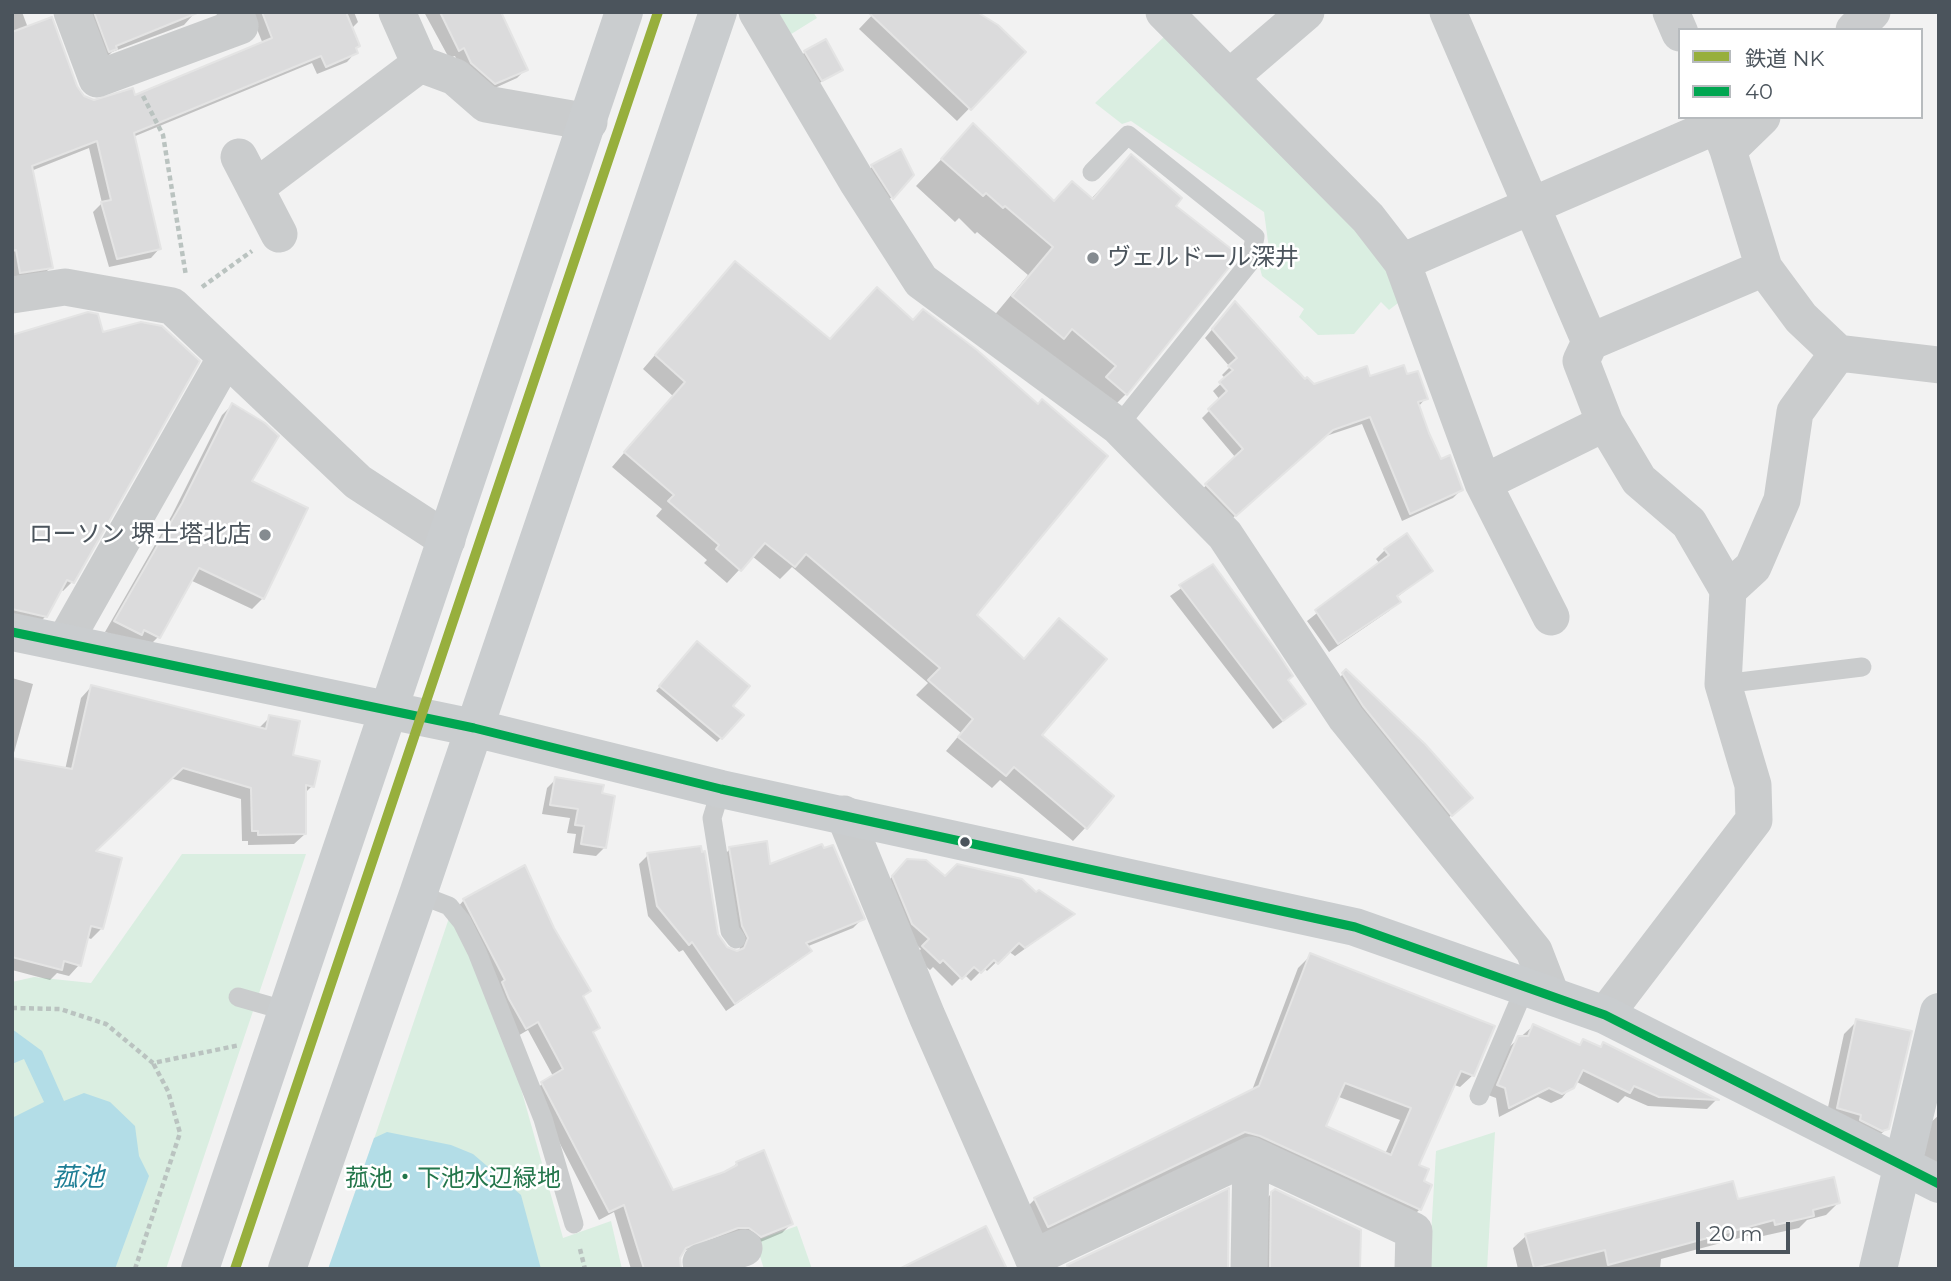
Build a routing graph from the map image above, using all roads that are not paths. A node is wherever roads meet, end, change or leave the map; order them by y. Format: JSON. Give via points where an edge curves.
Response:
{"nodes":[{"id":1,"x":72,"y":12,"type":"edge"},
{"id":2,"x":235,"y":12,"type":"edge"},
{"id":3,"x":397,"y":12,"type":"edge"},
{"id":4,"x":624,"y":12,"type":"edge"},
{"id":5,"x":718,"y":12,"type":"edge"},
{"id":6,"x":757,"y":12,"type":"edge"},
{"id":7,"x":1164,"y":12,"type":"edge"},
{"id":8,"x":1306,"y":12,"type":"edge"},
{"id":9,"x":1448,"y":12,"type":"edge"},
{"id":10,"x":1671,"y":12,"type":"edge"},
{"id":11,"x":1872,"y":12,"type":"edge"},
{"id":12,"x":1678,"y":28,"type":"edge"},
{"id":13,"x":1856,"y":28,"type":"edge"},
{"id":14,"x":420,"y":64,"type":"junction"},
{"id":15,"x":1230,"y":78,"type":"junction"},
{"id":16,"x":1756,"y":119,"type":"edge"},
{"id":17,"x":589,"y":122,"type":"junction"},
{"id":18,"x":1720,"y":130,"type":"edge"},
{"id":19,"x":1092,"y":172,"type":"dead end"},
{"id":20,"x":1529,"y":206,"type":"junction"},
{"id":21,"x":279,"y":234,"type":"road end"},
{"id":22,"x":1402,"y":262,"type":"junction"},
{"id":23,"x":1764,"y":268,"type":"junction"},
{"id":24,"x":12,"y":295,"type":"edge"},
{"id":25,"x":1590,"y":342,"type":"junction"},
{"id":26,"x":1838,"y":353,"type":"junction"},
{"id":27,"x":226,"y":358,"type":"junction"},
{"id":28,"x":1939,"y":365,"type":"edge"},
{"id":29,"x":1605,"y":424,"type":"junction"},
{"id":30,"x":1118,"y":426,"type":"junction"},
{"id":31,"x":1483,"y":483,"type":"junction"},
{"id":32,"x":447,"y":541,"type":"junction"},
{"id":33,"x":1728,"y":590,"type":"junction"},
{"id":34,"x":1551,"y":617,"type":"dead end"},
{"id":35,"x":12,"y":632,"type":"edge"},
{"id":36,"x":64,"y":643,"type":"junction"},
{"id":37,"x":1862,"y":667,"type":"dead end"},
{"id":38,"x":1723,"y":684,"type":"junction"},
{"id":39,"x":387,"y":710,"type":"junction"},
{"id":40,"x":474,"y":728,"type":"junction"},
{"id":41,"x":721,"y":789,"type":"junction"},
{"id":42,"x":844,"y":814,"type":"junction"},
{"id":43,"x":418,"y":894,"type":"junction"},
{"id":44,"x":736,"y":939,"type":"dead end"},
{"id":45,"x":1539,"y":990,"type":"junction"},
{"id":46,"x":238,"y":997,"type":"dead end"},
{"id":47,"x":287,"y":1011,"type":"junction"},
{"id":48,"x":1939,"y":1012,"type":"edge"},
{"id":49,"x":1605,"y":1015,"type":"junction"},
{"id":50,"x":1479,"y":1096,"type":"dead end"},
{"id":51,"x":1251,"y":1155,"type":"junction"},
{"id":52,"x":1902,"y":1166,"type":"junction"},
{"id":53,"x":1939,"y":1184,"type":"edge"},
{"id":54,"x":574,"y":1224,"type":"dead end"},
{"id":55,"x":744,"y":1248,"type":"dead end"},
{"id":56,"x":1035,"y":1264,"type":"edge"},
{"id":57,"x":200,"y":1269,"type":"edge"},
{"id":58,"x":288,"y":1269,"type":"edge"},
{"id":59,"x":704,"y":1269,"type":"edge"},
{"id":60,"x":1249,"y":1269,"type":"edge"},
{"id":61,"x":1413,"y":1269,"type":"edge"},
{"id":62,"x":1878,"y":1269,"type":"edge"}],
"edges":[{"from":1,"to":2,"type":"street","via":[[97,79],[240,26]]},
{"from":3,"to":14,"type":"street"},
{"from":4,"to":17,"type":"street"},
{"from":5,"to":40,"type":"street"},
{"from":6,"to":30,"type":"street","via":[[921,281]]},
{"from":7,"to":15,"type":"street"},
{"from":8,"to":15,"type":"street"},
{"from":9,"to":20,"type":"street"},
{"from":10,"to":12,"type":"street"},
{"from":11,"to":13,"type":"street"},
{"from":14,"to":17,"type":"street","via":[[455,77],[486,104]]},
{"from":14,"to":21,"type":"street","via":[[247,172]]},
{"from":15,"to":22,"type":"street","via":[[1368,218]]},
{"from":16,"to":18,"type":"street"},
{"from":17,"to":32,"type":"street"},
{"from":18,"to":20,"type":"street"},
{"from":18,"to":23,"type":"street"},
{"from":19,"to":30,"type":"lane","via":[[1128,135],[1255,237],[1251,262]]},
{"from":20,"to":22,"type":"street"},
{"from":20,"to":25,"type":"street"},
{"from":22,"to":31,"type":"street"},
{"from":23,"to":25,"type":"street"},
{"from":23,"to":26,"type":"street","via":[[1801,318]]},
{"from":24,"to":27,"type":"street","via":[[65,287],[172,306],[191,313]]},
{"from":25,"to":29,"type":"street","via":[[1581,362]]},
{"from":26,"to":28,"type":"street"},
{"from":26,"to":33,"type":"street","via":[[1795,412],[1782,500],[1753,567]]},
{"from":27,"to":32,"type":"street","via":[[358,482]]},
{"from":27,"to":36,"type":"street"},
{"from":29,"to":31,"type":"street"},
{"from":29,"to":33,"type":"street","via":[[1639,480],[1689,523]]},
{"from":30,"to":45,"type":"street","via":[[1225,534],[1346,718],[1534,951]]},
{"from":31,"to":34,"type":"street"},
{"from":32,"to":39,"type":"street"},
{"from":33,"to":38,"type":"street"},
{"from":35,"to":36,"type":"street"},
{"from":36,"to":39,"type":"street"},
{"from":37,"to":38,"type":"lane"},
{"from":38,"to":49,"type":"street","via":[[1753,785],[1754,820]]},
{"from":39,"to":40,"type":"street"},
{"from":39,"to":47,"type":"street"},
{"from":40,"to":41,"type":"street"},
{"from":40,"to":43,"type":"street"},
{"from":41,"to":42,"type":"street"},
{"from":41,"to":44,"type":"lane","via":[[712,818],[730,930]]},
{"from":42,"to":45,"type":"street","via":[[1355,927]]},
{"from":42,"to":56,"type":"street"},
{"from":43,"to":54,"type":"lane","via":[[449,906],[477,952],[543,1119]]},
{"from":43,"to":58,"type":"street"},
{"from":45,"to":49,"type":"street"},
{"from":45,"to":50,"type":"lane"},
{"from":46,"to":47,"type":"lane"},
{"from":47,"to":57,"type":"street"},
{"from":48,"to":52,"type":"street"},
{"from":49,"to":52,"type":"street"},
{"from":51,"to":56,"type":"street"},
{"from":51,"to":60,"type":"street"},
{"from":51,"to":61,"type":"street","via":[[1414,1231]]},
{"from":52,"to":53,"type":"street"},
{"from":52,"to":62,"type":"street"},
{"from":55,"to":59,"type":"street","via":[[701,1262]]}]}
